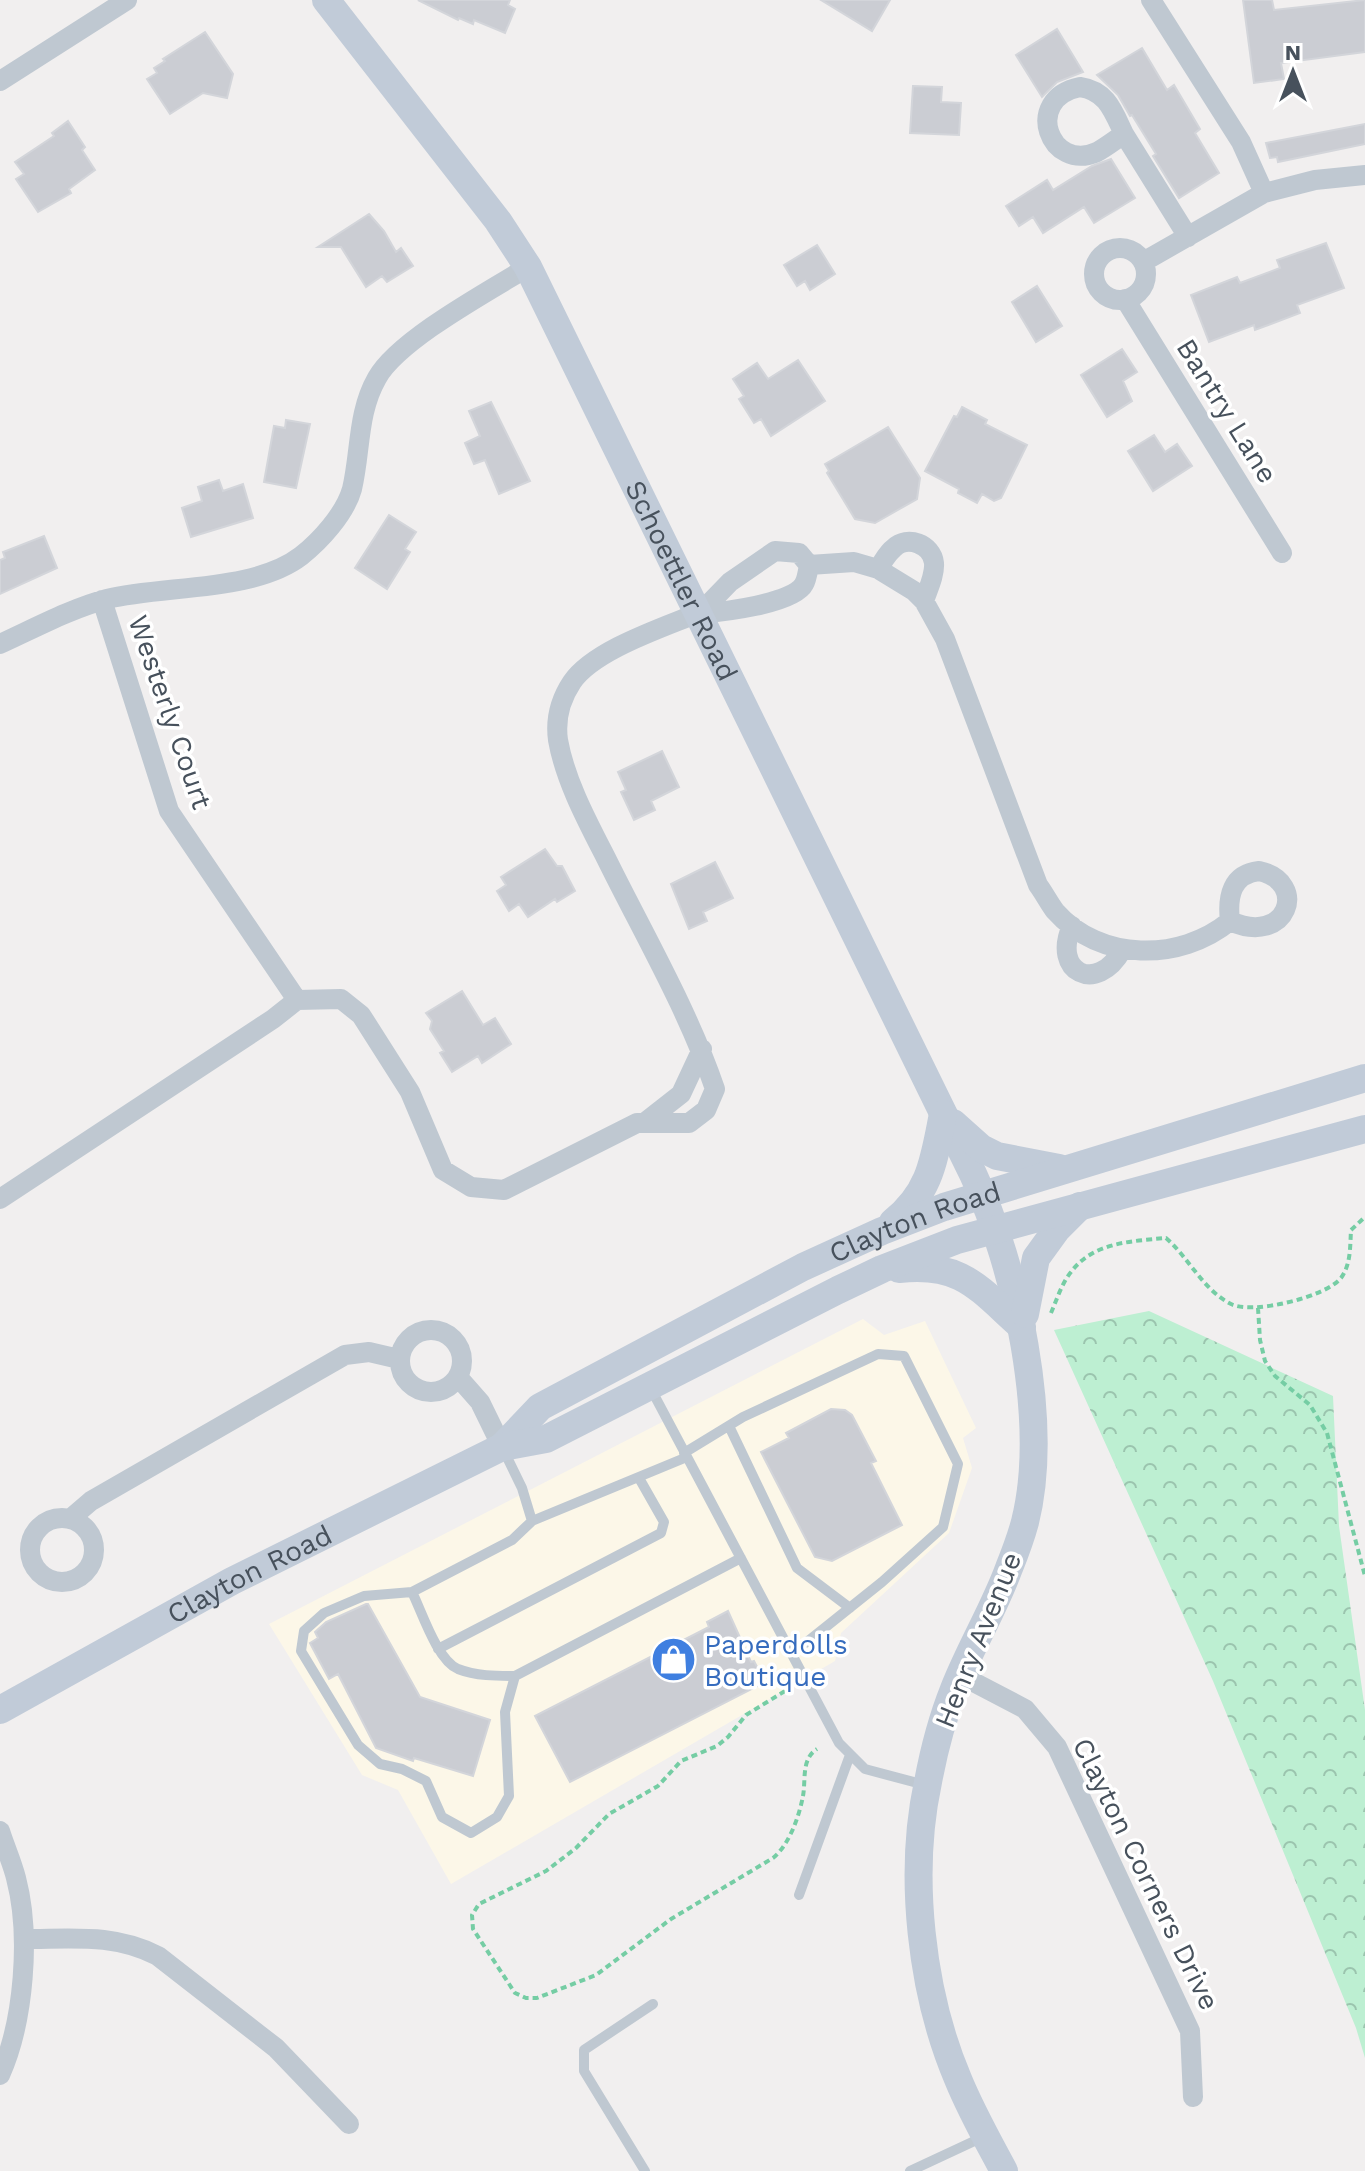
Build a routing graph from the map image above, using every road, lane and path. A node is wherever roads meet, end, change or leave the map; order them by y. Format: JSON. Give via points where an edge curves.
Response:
{"nodes":[{"id":1,"x":127,"y":0,"type":"edge"},
{"id":2,"x":326,"y":0,"type":"edge"},
{"id":3,"x":1151,"y":0,"type":"edge"},
{"id":4,"x":0,"y":81,"type":"edge"},
{"id":5,"x":1124,"y":134,"type":"dead end"},
{"id":6,"x":1365,"y":175,"type":"edge"},
{"id":7,"x":1264,"y":193,"type":"junction"},
{"id":8,"x":1188,"y":237,"type":"junction"},
{"id":9,"x":1143,"y":262,"type":"junction"},
{"id":10,"x":528,"y":267,"type":"junction"},
{"id":11,"x":1125,"y":299,"type":"junction"},
{"id":12,"x":1282,"y":553,"type":"dead end"},
{"id":13,"x":809,"y":565,"type":"junction"},
{"id":14,"x":878,"y":569,"type":"junction"},
{"id":15,"x":102,"y":600,"type":"junction"},
{"id":16,"x":924,"y":601,"type":"junction"},
{"id":17,"x":699,"y":613,"type":"junction"},
{"id":18,"x":0,"y":644,"type":"edge"},
{"id":19,"x":1230,"y":921,"type":"dead end"},
{"id":20,"x":1072,"y":926,"type":"junction"},
{"id":21,"x":1122,"y":950,"type":"junction"},
{"id":22,"x":297,"y":1000,"type":"junction"},
{"id":23,"x":702,"y":1049,"type":"junction"},
{"id":24,"x":1365,"y":1078,"type":"edge"},
{"id":25,"x":943,"y":1114,"type":"junction"},
{"id":26,"x":644,"y":1123,"type":"junction"},
{"id":27,"x":1365,"y":1129,"type":"edge"},
{"id":28,"x":1068,"y":1169,"type":"junction"},
{"id":29,"x":983,"y":1195,"type":"junction"},
{"id":30,"x":0,"y":1199,"type":"edge"},
{"id":31,"x":1080,"y":1206,"type":"junction"},
{"id":32,"x":1365,"y":1217,"type":"edge"},
{"id":33,"x":995,"y":1228,"type":"junction"},
{"id":34,"x":882,"y":1231,"type":"junction"},
{"id":35,"x":882,"y":1269,"type":"junction"},
{"id":36,"x":1258,"y":1308,"type":"junction"},
{"id":37,"x":1032,"y":1323,"type":"junction"},
{"id":38,"x":399,"y":1359,"type":"junction"},
{"id":39,"x":458,"y":1377,"type":"junction"},
{"id":40,"x":649,"y":1386,"type":"junction"},
{"id":41,"x":729,"y":1426,"type":"junction"},
{"id":42,"x":502,"y":1447,"type":"junction"},
{"id":43,"x":686,"y":1455,"type":"junction"},
{"id":44,"x":639,"y":1478,"type":"junction"},
{"id":45,"x":70,"y":1519,"type":"dead end"},
{"id":46,"x":532,"y":1521,"type":"junction"},
{"id":47,"x":741,"y":1558,"type":"junction"},
{"id":48,"x":1365,"y":1576,"type":"edge"},
{"id":49,"x":412,"y":1592,"type":"junction"},
{"id":50,"x":850,"y":1608,"type":"junction"},
{"id":51,"x":438,"y":1649,"type":"junction"},
{"id":52,"x":790,"y":1652,"type":"junction"},
{"id":53,"x":960,"y":1675,"type":"junction"},
{"id":54,"x":515,"y":1676,"type":"junction"},
{"id":55,"x":785,"y":1691,"type":"dead end"},
{"id":56,"x":0,"y":1710,"type":"edge"},
{"id":57,"x":817,"y":1749,"type":"dead end"},
{"id":58,"x":850,"y":1755,"type":"junction"},
{"id":59,"x":927,"y":1785,"type":"junction"},
{"id":60,"x":0,"y":1831,"type":"edge"},
{"id":61,"x":799,"y":1895,"type":"dead end"},
{"id":62,"x":24,"y":1939,"type":"junction"},
{"id":63,"x":653,"y":2004,"type":"dead end"},
{"id":64,"x":0,"y":2075,"type":"edge"},
{"id":65,"x":1193,"y":2097,"type":"dead end"},
{"id":66,"x":349,"y":2124,"type":"dead end"},
{"id":67,"x":985,"y":2137,"type":"junction"},
{"id":68,"x":645,"y":2171,"type":"edge"},
{"id":69,"x":910,"y":2171,"type":"edge"},
{"id":70,"x":1004,"y":2171,"type":"edge"}],
"edges":[{"from":1,"to":4,"type":"street"},
{"from":2,"to":10,"type":"main road","name":"Schoettler Road"},
{"from":3,"to":7,"type":"street","via":[[1241,142]]},
{"from":5,"to":8,"type":"street"},
{"from":6,"to":7,"type":"street"},
{"from":7,"to":8,"type":"street"},
{"from":8,"to":9,"type":"street"},
{"from":9,"to":11,"type":"street","via":[[1143,285]]},
{"from":9,"to":11,"type":"street","name":"Bantry Lane","via":[[1122,248],[1099,258],[1094,275],[1101,291]]},
{"from":10,"to":15,"type":"street","via":[[402,348],[379,374],[360,423],[351,492],[319,540],[300,557],[248,580]]},
{"from":10,"to":17,"type":"main road","name":"Schoettler Road"},
{"from":11,"to":12,"type":"street","name":"Bantry Lane"},
{"from":13,"to":14,"type":"street","via":[[854,562]]},
{"from":13,"to":17,"type":"street","via":[[804,585],[794,594],[734,611]]},
{"from":13,"to":17,"type":"street","via":[[799,553],[775,551],[730,582]]},
{"from":14,"to":16,"type":"street"},
{"from":14,"to":16,"type":"street","via":[[900,544],[924,546],[934,564]]},
{"from":15,"to":18,"type":"street"},
{"from":15,"to":22,"type":"street","name":"Westerly Court","via":[[169,811]]},
{"from":16,"to":20,"type":"street","via":[[945,639],[1038,885]]},
{"from":17,"to":23,"type":"street","via":[[614,648],[574,678],[557,711],[564,763],[593,832]]},
{"from":17,"to":25,"type":"main road","name":"Schoettler Road"},
{"from":19,"to":21,"type":"street","via":[[1164,950]]},
{"from":20,"to":21,"type":"street"},
{"from":20,"to":21,"type":"street","via":[[1066,954],[1080,973],[1105,971]]},
{"from":22,"to":26,"type":"street","via":[[341,999],[361,1015],[410,1092],[443,1170],[471,1187],[504,1190]]},
{"from":22,"to":30,"type":"street"},
{"from":23,"to":26,"type":"street","via":[[681,1094]]},
{"from":23,"to":26,"type":"street","via":[[715,1089],[706,1110],[689,1123]]},
{"from":24,"to":28,"type":"main road","name":"Clayton Road"},
{"from":25,"to":28,"type":"main road","via":[[997,1156]]},
{"from":25,"to":29,"type":"main road","name":"Schoettler Road"},
{"from":25,"to":34,"type":"main road","via":[[927,1183],[911,1208]]},
{"from":27,"to":31,"type":"main road","name":"Clayton Road"},
{"from":28,"to":29,"type":"main road","name":"Clayton Road"},
{"from":29,"to":33,"type":"main road","name":"Henry Avenue"},
{"from":29,"to":34,"type":"main road","name":"Clayton Road"},
{"from":31,"to":33,"type":"main road","name":"Clayton Road"},
{"from":31,"to":37,"type":"main road","via":[[1036,1258]]},
{"from":32,"to":36,"type":"path","via":[[1351,1230],[1349,1262],[1339,1280],[1315,1295]]},
{"from":33,"to":35,"type":"main road","name":"Clayton Road"},
{"from":33,"to":37,"type":"main road","name":"Henry Avenue"},
{"from":34,"to":42,"type":"main road","name":"Clayton Road","via":[[803,1267],[540,1407]]},
{"from":35,"to":37,"type":"main road","via":[[927,1266],[965,1277]]},
{"from":35,"to":40,"type":"main road","name":"Clayton Road"},
{"from":36,"to":37,"type":"path","via":[[1232,1305],[1204,1283],[1166,1238],[1100,1250],[1072,1270],[1050,1316]]},
{"from":36,"to":48,"type":"path","via":[[1265,1361],[1310,1405],[1327,1433]]},
{"from":37,"to":53,"type":"main road","name":"Henry Avenue","via":[[1033,1417],[1025,1520],[1008,1571]]},
{"from":38,"to":39,"type":"street","via":[[405,1379],[421,1391],[442,1390]]},
{"from":38,"to":39,"type":"street","via":[[407,1340],[435,1330],[459,1347]]},
{"from":38,"to":45,"type":"street","via":[[369,1352],[345,1355],[91,1501]]},
{"from":39,"to":42,"type":"street","via":[[480,1402]]},
{"from":40,"to":42,"type":"main road","name":"Clayton Road","via":[[546,1439]]},
{"from":40,"to":43,"type":"lane"},
{"from":41,"to":43,"type":"lane"},
{"from":41,"to":50,"type":"lane","via":[[797,1568]]},
{"from":41,"to":50,"type":"lane","via":[[878,1354],[904,1356],[958,1464],[943,1527]]},
{"from":42,"to":46,"type":"lane"},
{"from":42,"to":56,"type":"main road","name":"Clayton Road","via":[[232,1581]]},
{"from":43,"to":44,"type":"lane"},
{"from":43,"to":47,"type":"lane"},
{"from":44,"to":46,"type":"lane"},
{"from":44,"to":51,"type":"lane","via":[[664,1522],[661,1533]]},
{"from":46,"to":49,"type":"lane","via":[[512,1540]]},
{"from":47,"to":52,"type":"lane"},
{"from":47,"to":54,"type":"lane"},
{"from":49,"to":51,"type":"lane"},
{"from":49,"to":54,"type":"lane","via":[[364,1596],[324,1613],[304,1631],[301,1651],[358,1745],[380,1764],[426,1781],[442,1817],[471,1833],[497,1817],[509,1796],[505,1712]]},
{"from":50,"to":52,"type":"lane"},
{"from":51,"to":54,"type":"lane","via":[[454,1667],[479,1675]]},
{"from":52,"to":58,"type":"lane"},
{"from":53,"to":59,"type":"main road","name":"Henry Avenue"},
{"from":53,"to":65,"type":"street","name":"Clayton Corners Drive","via":[[1025,1709],[1057,1747],[1190,2031]]},
{"from":55,"to":57,"type":"path","via":[[746,1715],[717,1746],[681,1761],[658,1786],[601,1820],[546,1871],[479,1904],[472,1915],[473,1929],[505,1982],[515,1993],[537,1998],[596,1975],[671,1919],[773,1858],[785,1847],[802,1798],[809,1754]]},
{"from":58,"to":59,"type":"lane","via":[[865,1769]]},
{"from":58,"to":61,"type":"lane"},
{"from":59,"to":67,"type":"main road","name":"Henry Avenue","via":[[920,1909],[927,1970],[957,2078]]},
{"from":60,"to":62,"type":"street","via":[[17,1881]]},
{"from":62,"to":64,"type":"street","via":[[21,1998]]},
{"from":62,"to":66,"type":"street","via":[[108,1938],[158,1956],[276,2048]]},
{"from":63,"to":68,"type":"lane","via":[[584,2050],[584,2071]]},
{"from":67,"to":69,"type":"lane"},
{"from":67,"to":70,"type":"main road","name":"Henry Avenue"}]}
